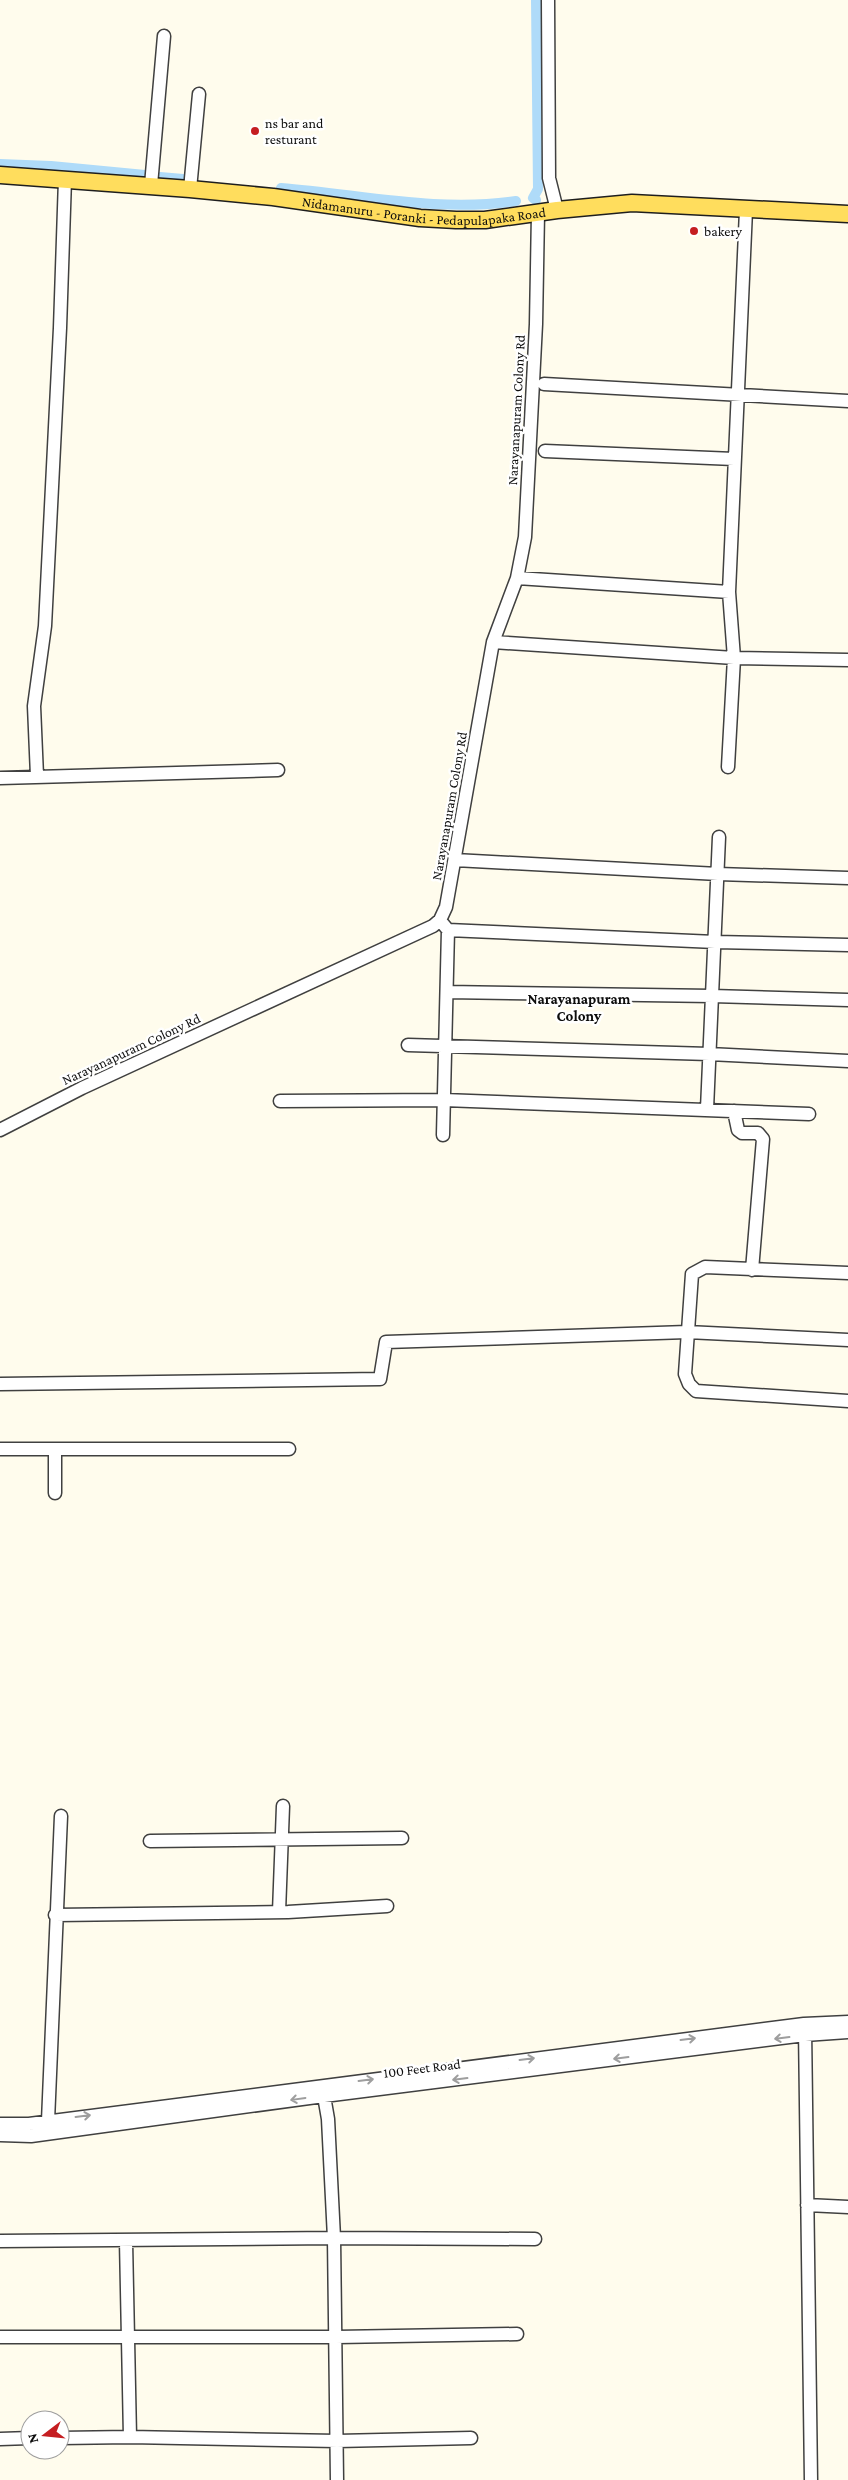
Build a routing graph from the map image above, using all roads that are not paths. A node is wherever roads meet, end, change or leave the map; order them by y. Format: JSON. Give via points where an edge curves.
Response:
{"nodes":[{"id":1,"x":548,"y":0,"type":"edge"},
{"id":2,"x":164,"y":36,"type":"dead end"},
{"id":3,"x":199,"y":94,"type":"dead end"},
{"id":4,"x":0,"y":175,"type":"edge"},
{"id":5,"x":65,"y":179,"type":"junction"},
{"id":6,"x":152,"y":186,"type":"junction"},
{"id":7,"x":190,"y":189,"type":"junction"},
{"id":8,"x":557,"y":210,"type":"junction"},
{"id":9,"x":746,"y":210,"type":"junction"},
{"id":10,"x":538,"y":214,"type":"junction"},
{"id":11,"x":848,"y":214,"type":"edge"},
{"id":12,"x":544,"y":384,"type":"dead end"},
{"id":13,"x":737,"y":394,"type":"junction"},
{"id":14,"x":848,"y":401,"type":"edge"},
{"id":15,"x":545,"y":451,"type":"dead end"},
{"id":16,"x":734,"y":459,"type":"junction"},
{"id":17,"x":517,"y":578,"type":"junction"},
{"id":18,"x":728,"y":592,"type":"junction"},
{"id":19,"x":493,"y":642,"type":"junction"},
{"id":20,"x":734,"y":658,"type":"junction"},
{"id":21,"x":848,"y":660,"type":"edge"},
{"id":22,"x":728,"y":767,"type":"dead end"},
{"id":23,"x":278,"y":770,"type":"dead end"},
{"id":24,"x":37,"y":776,"type":"junction"},
{"id":25,"x":0,"y":778,"type":"edge"},
{"id":26,"x":719,"y":837,"type":"dead end"},
{"id":27,"x":455,"y":860,"type":"junction"},
{"id":28,"x":718,"y":874,"type":"junction"},
{"id":29,"x":848,"y":878,"type":"edge"},
{"id":30,"x":444,"y":925,"type":"junction"},
{"id":31,"x":715,"y":942,"type":"junction"},
{"id":32,"x":848,"y":945,"type":"edge"},
{"id":33,"x":447,"y":992,"type":"junction"},
{"id":34,"x":712,"y":996,"type":"junction"},
{"id":35,"x":848,"y":1000,"type":"edge"},
{"id":36,"x":408,"y":1045,"type":"dead end"},
{"id":37,"x":444,"y":1047,"type":"junction"},
{"id":38,"x":708,"y":1054,"type":"junction"},
{"id":39,"x":848,"y":1061,"type":"edge"},
{"id":40,"x":280,"y":1100,"type":"dead end"},
{"id":41,"x":444,"y":1100,"type":"junction"},
{"id":42,"x":707,"y":1109,"type":"junction"},
{"id":43,"x":734,"y":1111,"type":"junction"},
{"id":44,"x":809,"y":1114,"type":"dead end"},
{"id":45,"x":0,"y":1130,"type":"edge"},
{"id":46,"x":443,"y":1135,"type":"dead end"},
{"id":47,"x":752,"y":1270,"type":"junction"},
{"id":48,"x":848,"y":1273,"type":"edge"},
{"id":49,"x":687,"y":1332,"type":"junction"},
{"id":50,"x":848,"y":1340,"type":"edge"},
{"id":51,"x":0,"y":1384,"type":"edge"},
{"id":52,"x":848,"y":1401,"type":"edge"},
{"id":53,"x":0,"y":1449,"type":"edge"},
{"id":54,"x":55,"y":1449,"type":"junction"},
{"id":55,"x":288,"y":1449,"type":"dead end"},
{"id":56,"x":55,"y":1493,"type":"dead end"},
{"id":57,"x":283,"y":1806,"type":"dead end"},
{"id":58,"x":61,"y":1816,"type":"dead end"},
{"id":59,"x":402,"y":1838,"type":"dead end"},
{"id":60,"x":282,"y":1840,"type":"junction"},
{"id":61,"x":150,"y":1841,"type":"dead end"},
{"id":62,"x":387,"y":1906,"type":"dead end"},
{"id":63,"x":279,"y":1912,"type":"junction"},
{"id":64,"x":55,"y":1916,"type":"junction"},
{"id":65,"x":848,"y":2022,"type":"edge"},
{"id":66,"x":805,"y":2030,"type":"junction"},
{"id":67,"x":848,"y":2032,"type":"edge"},
{"id":68,"x":324,"y":2096,"type":"junction"},
{"id":69,"x":48,"y":2120,"type":"junction"},
{"id":70,"x":0,"y":2124,"type":"edge"},
{"id":71,"x":0,"y":2135,"type":"edge"},
{"id":72,"x":807,"y":2205,"type":"junction"},
{"id":73,"x":848,"y":2207,"type":"edge"},
{"id":74,"x":334,"y":2238,"type":"junction"},
{"id":75,"x":536,"y":2239,"type":"dead end"},
{"id":76,"x":0,"y":2241,"type":"edge"},
{"id":77,"x":126,"y":2241,"type":"junction"},
{"id":78,"x":518,"y":2334,"type":"dead end"},
{"id":79,"x":130,"y":2336,"type":"junction"},
{"id":80,"x":0,"y":2337,"type":"edge"},
{"id":81,"x":337,"y":2338,"type":"junction"},
{"id":82,"x":130,"y":2437,"type":"junction"},
{"id":83,"x":20,"y":2438,"type":"edge"},
{"id":84,"x":70,"y":2438,"type":"edge"},
{"id":85,"x":471,"y":2438,"type":"dead end"},
{"id":86,"x":0,"y":2439,"type":"edge"},
{"id":87,"x":337,"y":2441,"type":"junction"},
{"id":88,"x":337,"y":2480,"type":"edge"},
{"id":89,"x":811,"y":2480,"type":"edge"}],
"edges":[{"from":1,"to":8,"type":"street","via":[[549,178]]},
{"from":2,"to":6,"type":"street"},
{"from":3,"to":7,"type":"street"},
{"from":4,"to":5,"type":"main road","name":"Nidamanuru - Poranki - Pedapulapaka Road"},
{"from":5,"to":6,"type":"main road","name":"Nidamanuru - Poranki - Pedapulapaka Road"},
{"from":5,"to":24,"type":"street","via":[[45,616],[34,706]]},
{"from":6,"to":7,"type":"main road","name":"Nidamanuru - Poranki - Pedapulapaka Road"},
{"from":7,"to":10,"type":"main road","name":"Nidamanuru - Poranki - Pedapulapaka Road","via":[[420,218],[485,220]]},
{"from":8,"to":9,"type":"main road","name":"Nidamanuru - Poranki - Pedapulapaka Road","via":[[632,203]]},
{"from":8,"to":10,"type":"main road","name":"Nidamanuru - Poranki - Pedapulapaka Road"},
{"from":9,"to":11,"type":"main road","name":"Nidamanuru - Poranki - Pedapulapaka Road"},
{"from":9,"to":13,"type":"street"},
{"from":10,"to":17,"type":"street","name":"Narayanapuram Colony Rd","via":[[525,537]]},
{"from":12,"to":13,"type":"street"},
{"from":13,"to":14,"type":"street"},
{"from":13,"to":16,"type":"street"},
{"from":15,"to":16,"type":"street"},
{"from":16,"to":18,"type":"street"},
{"from":17,"to":18,"type":"street"},
{"from":17,"to":19,"type":"street","name":"Narayanapuram Colony Rd"},
{"from":18,"to":20,"type":"street"},
{"from":19,"to":20,"type":"street"},
{"from":19,"to":27,"type":"street","name":"Narayanapuram Colony Rd"},
{"from":20,"to":21,"type":"street"},
{"from":20,"to":22,"type":"street"},
{"from":23,"to":24,"type":"street"},
{"from":24,"to":25,"type":"street"},
{"from":26,"to":28,"type":"street"},
{"from":27,"to":28,"type":"street"},
{"from":27,"to":30,"type":"street","name":"Narayanapuram Colony Rd"},
{"from":28,"to":29,"type":"street"},
{"from":28,"to":31,"type":"street"},
{"from":30,"to":31,"type":"street"},
{"from":30,"to":33,"type":"street"},
{"from":30,"to":45,"type":"street","name":"Narayanapuram Colony Rd","via":[[433,926],[82,1088]]},
{"from":31,"to":32,"type":"street"},
{"from":31,"to":34,"type":"street"},
{"from":33,"to":34,"type":"street"},
{"from":33,"to":37,"type":"street"},
{"from":34,"to":35,"type":"street"},
{"from":34,"to":38,"type":"street"},
{"from":36,"to":37,"type":"street"},
{"from":37,"to":38,"type":"street"},
{"from":37,"to":41,"type":"street"},
{"from":38,"to":39,"type":"street"},
{"from":38,"to":42,"type":"street"},
{"from":40,"to":41,"type":"street"},
{"from":41,"to":42,"type":"street"},
{"from":41,"to":46,"type":"street"},
{"from":42,"to":43,"type":"street"},
{"from":43,"to":44,"type":"street"},
{"from":43,"to":47,"type":"street","via":[[738,1130],[760,1134],[763,1139]]},
{"from":47,"to":48,"type":"street"},
{"from":47,"to":49,"type":"street","via":[[705,1267],[692,1274]]},
{"from":49,"to":50,"type":"street"},
{"from":49,"to":51,"type":"street","via":[[386,1342],[380,1379]]},
{"from":49,"to":52,"type":"street","via":[[685,1374],[696,1391]]},
{"from":53,"to":54,"type":"street"},
{"from":54,"to":55,"type":"street"},
{"from":54,"to":56,"type":"street"},
{"from":57,"to":60,"type":"street"},
{"from":58,"to":64,"type":"street"},
{"from":59,"to":60,"type":"street"},
{"from":60,"to":61,"type":"street"},
{"from":60,"to":63,"type":"street"},
{"from":62,"to":63,"type":"street"},
{"from":63,"to":64,"type":"street"},
{"from":64,"to":69,"type":"street"},
{"from":65,"to":66,"type":"street","name":"100 Feet Road"},
{"from":66,"to":67,"type":"street","name":"100 Feet Road"},
{"from":66,"to":68,"type":"street","name":"100 Feet Road","one_way":true},
{"from":69,"to":66,"type":"street","name":"100 Feet Road","one_way":true},
{"from":66,"to":72,"type":"street"},
{"from":68,"to":71,"type":"street","name":"100 Feet Road","one_way":true,"via":[[31,2136]]},
{"from":68,"to":74,"type":"street"},
{"from":69,"to":70,"type":"street","name":"100 Feet Road"},
{"from":72,"to":73,"type":"street"},
{"from":72,"to":89,"type":"street"},
{"from":74,"to":75,"type":"street"},
{"from":74,"to":77,"type":"street"},
{"from":74,"to":81,"type":"street"},
{"from":76,"to":77,"type":"street"},
{"from":77,"to":79,"type":"street"},
{"from":78,"to":81,"type":"street"},
{"from":79,"to":80,"type":"street"},
{"from":79,"to":81,"type":"street"},
{"from":79,"to":82,"type":"street"},
{"from":81,"to":87,"type":"street"},
{"from":82,"to":84,"type":"street"},
{"from":82,"to":87,"type":"street"},
{"from":83,"to":86,"type":"street"},
{"from":85,"to":87,"type":"street"},
{"from":87,"to":88,"type":"street"}]}
